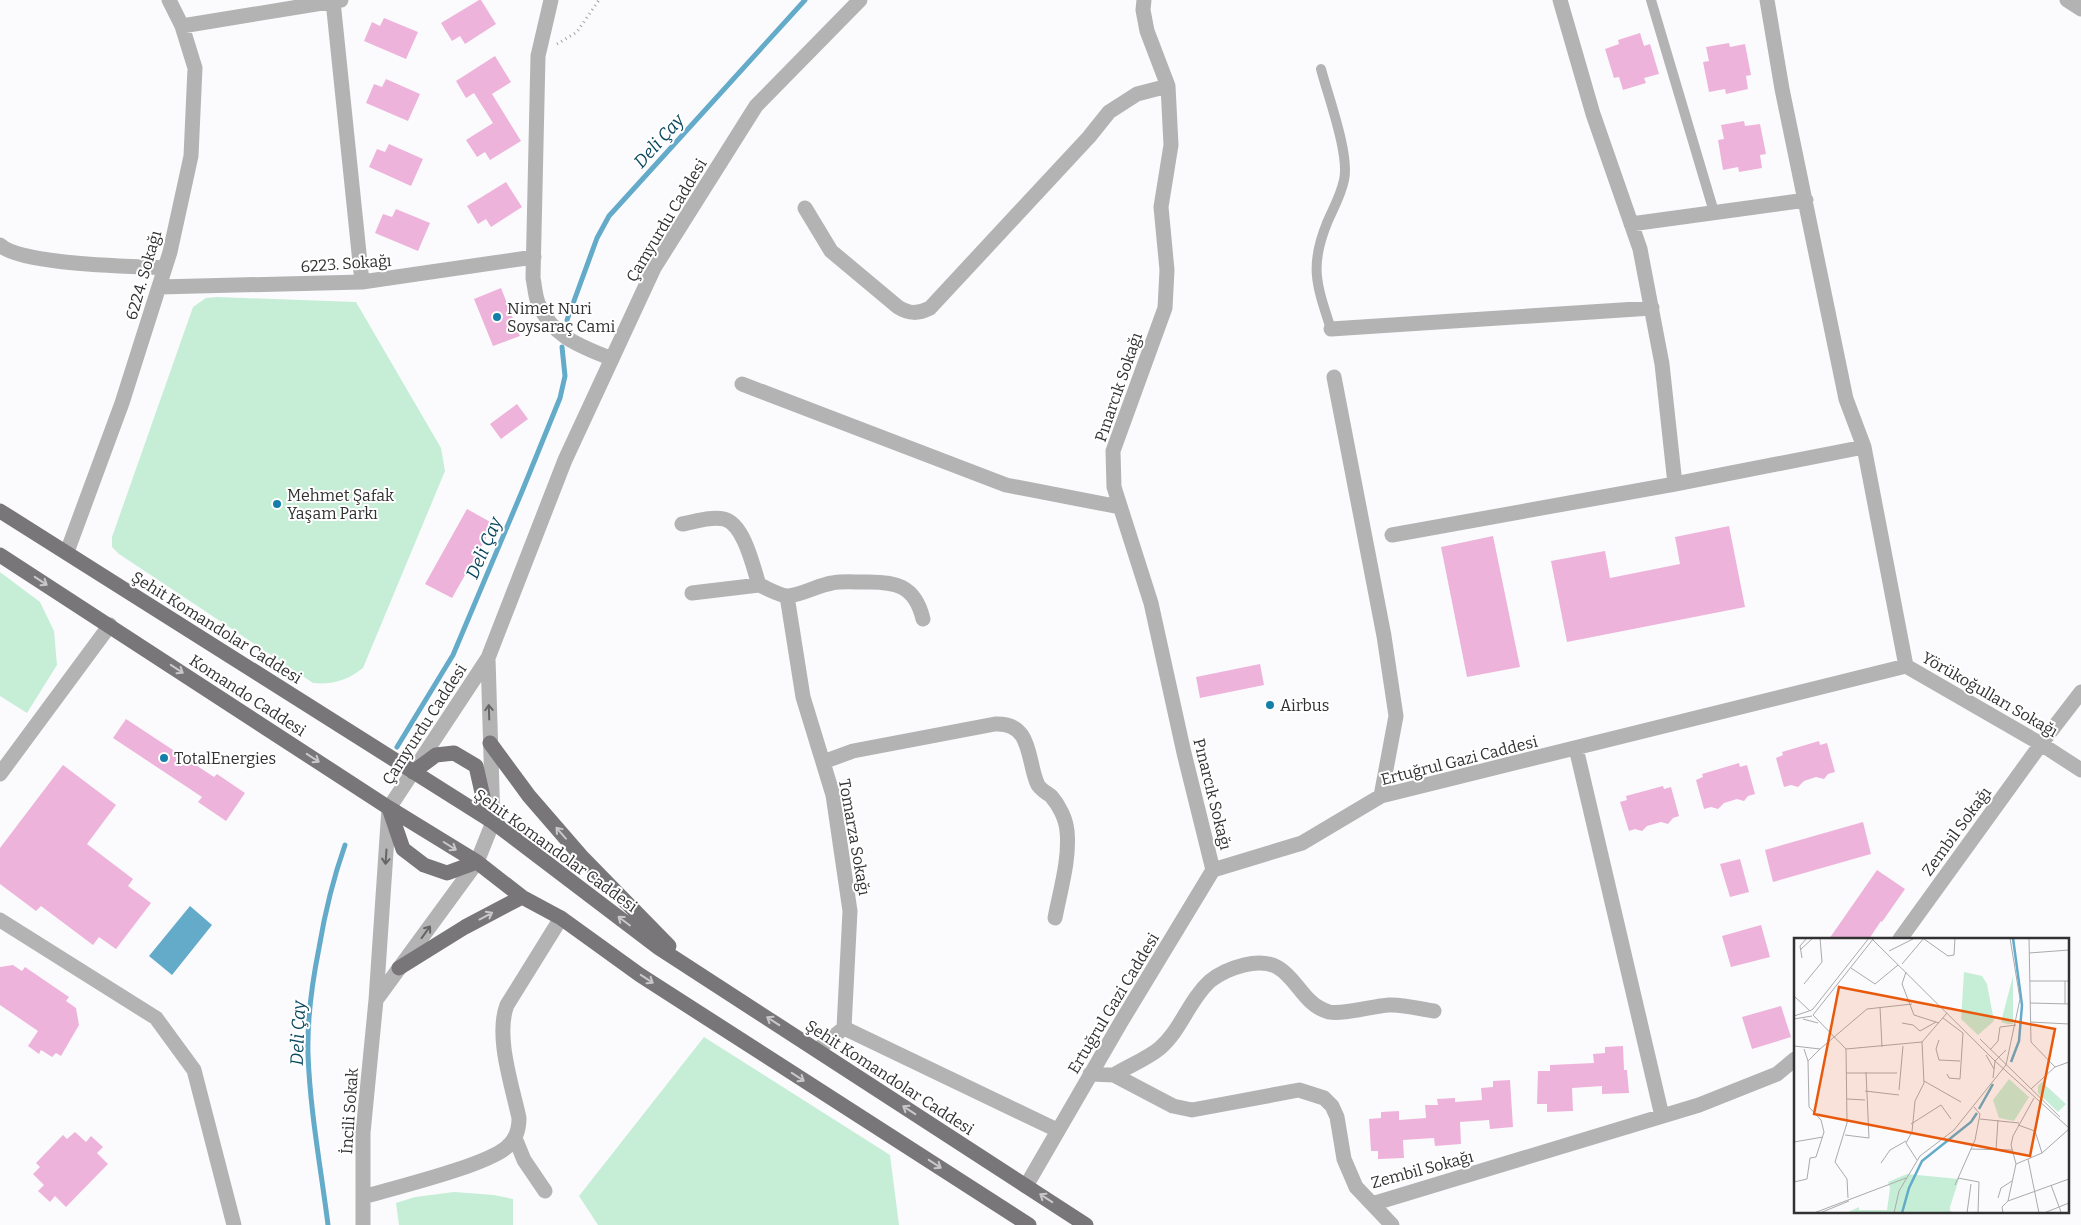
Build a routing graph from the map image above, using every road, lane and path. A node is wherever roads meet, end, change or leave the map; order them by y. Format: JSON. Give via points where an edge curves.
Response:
{"nodes":[{"id":1,"x":168,"y":0,"type":"edge"},
{"id":2,"x":551,"y":0,"type":"edge"},
{"id":3,"x":599,"y":0,"type":"edge"},
{"id":4,"x":860,"y":0,"type":"edge"},
{"id":5,"x":1144,"y":0,"type":"edge"},
{"id":6,"x":1560,"y":0,"type":"edge"},
{"id":7,"x":1651,"y":0,"type":"edge"},
{"id":8,"x":1767,"y":0,"type":"edge"},
{"id":9,"x":2066,"y":0,"type":"edge"},
{"id":10,"x":337,"y":1,"type":"edge"},
{"id":11,"x":2081,"y":9,"type":"edge"},
{"id":12,"x":182,"y":26,"type":"junction"},
{"id":13,"x":538,"y":56,"type":"junction"},
{"id":14,"x":1320,"y":69,"type":"dead end"},
{"id":15,"x":1168,"y":86,"type":"junction"},
{"id":16,"x":1806,"y":200,"type":"junction"},
{"id":17,"x":804,"y":208,"type":"dead end"},
{"id":18,"x":1714,"y":212,"type":"junction"},
{"id":19,"x":1631,"y":224,"type":"junction"},
{"id":20,"x":0,"y":245,"type":"edge"},
{"id":21,"x":534,"y":257,"type":"junction"},
{"id":22,"x":165,"y":268,"type":"junction"},
{"id":23,"x":362,"y":282,"type":"junction"},
{"id":24,"x":159,"y":288,"type":"junction"},
{"id":25,"x":1652,"y":308,"type":"junction"},
{"id":26,"x":1331,"y":329,"type":"joint"},
{"id":27,"x":612,"y":359,"type":"junction"},
{"id":28,"x":1334,"y":377,"type":"dead end"},
{"id":29,"x":742,"y":384,"type":"dead end"},
{"id":30,"x":1864,"y":446,"type":"junction"},
{"id":31,"x":1675,"y":484,"type":"junction"},
{"id":32,"x":1120,"y":507,"type":"junction"},
{"id":33,"x":0,"y":511,"type":"edge"},
{"id":34,"x":682,"y":524,"type":"dead end"},
{"id":35,"x":1392,"y":535,"type":"dead end"},
{"id":36,"x":67,"y":552,"type":"junction"},
{"id":37,"x":0,"y":555,"type":"edge"},
{"id":38,"x":759,"y":585,"type":"junction"},
{"id":39,"x":692,"y":593,"type":"dead end"},
{"id":40,"x":787,"y":596,"type":"junction"},
{"id":41,"x":923,"y":619,"type":"dead end"},
{"id":42,"x":110,"y":626,"type":"junction"},
{"id":43,"x":488,"y":658,"type":"junction"},
{"id":44,"x":1906,"y":666,"type":"junction"},
{"id":45,"x":2081,"y":692,"type":"edge"},
{"id":46,"x":490,"y":743,"type":"junction"},
{"id":47,"x":2041,"y":744,"type":"junction"},
{"id":48,"x":1576,"y":748,"type":"junction"},
{"id":49,"x":823,"y":762,"type":"junction"},
{"id":50,"x":2081,"y":770,"type":"edge"},
{"id":51,"x":413,"y":772,"type":"junction"},
{"id":52,"x":0,"y":774,"type":"edge"},
{"id":53,"x":1381,"y":796,"type":"junction"},
{"id":54,"x":389,"y":808,"type":"junction"},
{"id":55,"x":490,"y":820,"type":"junction"},
{"id":56,"x":478,"y":862,"type":"junction"},
{"id":57,"x":1213,"y":870,"type":"junction"},
{"id":58,"x":522,"y":897,"type":"junction"},
{"id":59,"x":561,"y":918,"type":"junction"},
{"id":60,"x":1055,"y":918,"type":"dead end"},
{"id":61,"x":0,"y":920,"type":"edge"},
{"id":62,"x":1901,"y":938,"type":"edge"},
{"id":63,"x":399,"y":968,"type":"junction"},
{"id":64,"x":691,"y":969,"type":"junction"},
{"id":65,"x":376,"y":1000,"type":"junction"},
{"id":66,"x":1434,"y":1011,"type":"dead end"},
{"id":67,"x":844,"y":1028,"type":"junction"},
{"id":68,"x":818,"y":1050,"type":"junction"},
{"id":69,"x":1794,"y":1060,"type":"edge"},
{"id":70,"x":1090,"y":1074,"type":"junction"},
{"id":71,"x":1114,"y":1075,"type":"junction"},
{"id":72,"x":1662,"y":1116,"type":"junction"},
{"id":73,"x":1057,"y":1130,"type":"junction"},
{"id":74,"x":515,"y":1138,"type":"junction"},
{"id":75,"x":1026,"y":1186,"type":"junction"},
{"id":76,"x":545,"y":1190,"type":"dead end"},
{"id":77,"x":363,"y":1197,"type":"junction"},
{"id":78,"x":1372,"y":1204,"type":"junction"},
{"id":79,"x":234,"y":1225,"type":"edge"},
{"id":80,"x":363,"y":1225,"type":"edge"},
{"id":81,"x":1029,"y":1225,"type":"edge"},
{"id":82,"x":1086,"y":1225,"type":"edge"},
{"id":83,"x":1392,"y":1225,"type":"edge"}],
"edges":[{"from":1,"to":12,"type":"street","name":"6224. Sokağı"},
{"from":2,"to":13,"type":"street"},
{"from":3,"to":13,"type":"path","via":[[577,32]]},
{"from":4,"to":27,"type":"street","name":"Çamyurdu Caddesi","via":[[756,106],[654,268]]},
{"from":5,"to":15,"type":"street","name":"Pınarcık Sokağı","via":[[1147,31]]},
{"from":6,"to":19,"type":"street","via":[[1593,114]]},
{"from":7,"to":18,"type":"lane"},
{"from":8,"to":16,"type":"street"},
{"from":9,"to":11,"type":"street"},
{"from":10,"to":12,"type":"street"},
{"from":10,"to":23,"type":"street"},
{"from":12,"to":22,"type":"street","name":"6224. Sokağı","via":[[195,68],[191,156]]},
{"from":13,"to":21,"type":"street"},
{"from":14,"to":26,"type":"lane","via":[[1344,162],[1345,179],[1316,259],[1317,285]]},
{"from":15,"to":17,"type":"street","via":[[1137,94],[1109,112],[1089,138],[930,308],[922,312],[898,307],[831,251]]},
{"from":15,"to":32,"type":"street","name":"Pınarcık Sokağı","via":[[1171,145],[1161,207],[1167,270],[1164,308],[1113,451],[1114,487]]},
{"from":16,"to":18,"type":"street"},
{"from":16,"to":30,"type":"street","via":[[1846,400]]},
{"from":18,"to":19,"type":"street"},
{"from":19,"to":25,"type":"street"},
{"from":20,"to":22,"type":"street","via":[[19,254],[51,262]]},
{"from":21,"to":23,"type":"street","name":"6223. Sokağı"},
{"from":21,"to":27,"type":"street","via":[[533,278],[538,304],[552,326],[572,342]]},
{"from":22,"to":24,"type":"street","name":"6224. Sokağı"},
{"from":23,"to":24,"type":"street","name":"6223. Sokağı"},
{"from":24,"to":36,"type":"street","name":"6224. Sokağı","via":[[122,403]]},
{"from":25,"to":26,"type":"street"},
{"from":25,"to":31,"type":"street","via":[[1662,364]]},
{"from":27,"to":43,"type":"street","name":"Çamyurdu Caddesi","via":[[564,460]]},
{"from":28,"to":53,"type":"street","via":[[1384,636],[1396,716]]},
{"from":29,"to":32,"type":"street","via":[[1006,485]]},
{"from":30,"to":31,"type":"street"},
{"from":30,"to":44,"type":"street"},
{"from":31,"to":35,"type":"street"},
{"from":32,"to":57,"type":"street","name":"Pınarcık Sokağı","via":[[1151,602]]},
{"from":33,"to":36,"type":"main road","name":"Şehit Komandolar Caddesi"},
{"from":34,"to":38,"type":"street","via":[[717,518],[732,523],[741,534]]},
{"from":36,"to":51,"type":"main road","name":"Şehit Komandolar Caddesi"},
{"from":37,"to":42,"type":"main road","name":"Komando Caddesi","one_way":true},
{"from":38,"to":39,"type":"street"},
{"from":38,"to":40,"type":"street"},
{"from":40,"to":41,"type":"street","via":[[833,582],[894,583],[914,596]]},
{"from":40,"to":49,"type":"street","name":"Tomarza Sokağı","via":[[803,697]]},
{"from":42,"to":52,"type":"street"},
{"from":42,"to":54,"type":"main road","name":"Komando Caddesi","one_way":true},
{"from":46,"to":43,"type":"street","name":"Çamyurdu Caddesi","one_way":true},
{"from":43,"to":51,"type":"street","name":"Çamyurdu Caddesi"},
{"from":44,"to":47,"type":"street","name":"Yörükoğulları Sokağı"},
{"from":44,"to":48,"type":"street","name":"Ertuğrul Gazi Caddesi"},
{"from":45,"to":47,"type":"street","name":"Zembil Sokağı"},
{"from":46,"to":55,"type":"street","name":"Çamyurdu Caddesi"},
{"from":64,"to":46,"type":"main road","one_way":true,"via":[[581,856],[529,796]]},
{"from":47,"to":50,"type":"street","name":"Yörükoğulları Sokağı"},
{"from":47,"to":62,"type":"street","name":"Zembil Sokağı"},
{"from":48,"to":53,"type":"street","name":"Ertuğrul Gazi Caddesi"},
{"from":48,"to":72,"type":"street"},
{"from":49,"to":60,"type":"street","via":[[853,750],[996,724],[1018,730],[1026,743],[1038,785],[1062,812],[1067,829]]},
{"from":49,"to":67,"type":"street","name":"Tomarza Sokağı","via":[[833,795],[850,911]]},
{"from":51,"to":54,"type":"street","name":"Çamyurdu Caddesi"},
{"from":51,"to":55,"type":"main road","name":"Şehit Komandolar Caddesi"},
{"from":51,"to":55,"type":"main road","via":[[436,755],[454,753],[476,766]]},
{"from":53,"to":57,"type":"street","name":"Ertuğrul Gazi Caddesi","via":[[1302,843]]},
{"from":54,"to":56,"type":"main road","name":"Komando Caddesi","one_way":true},
{"from":54,"to":56,"type":"main road","via":[[403,849],[424,866],[447,872]]},
{"from":54,"to":65,"type":"street","name":"İncili Sokak","one_way":true},
{"from":55,"to":56,"type":"street","name":"Çamyurdu Caddesi"},
{"from":64,"to":55,"type":"main road","name":"Şehit Komandolar Caddesi","one_way":true},
{"from":56,"to":58,"type":"main road"},
{"from":63,"to":56,"type":"street","one_way":true},
{"from":57,"to":70,"type":"street","name":"Ertuğrul Gazi Caddesi"},
{"from":58,"to":59,"type":"main road"},
{"from":63,"to":58,"type":"main road","one_way":true,"via":[[465,927]]},
{"from":59,"to":74,"type":"street","via":[[504,1014],[503,1042],[519,1118]]},
{"from":59,"to":81,"type":"main road","one_way":true,"via":[[640,975]]},
{"from":61,"to":79,"type":"street","via":[[156,1018],[194,1070]]},
{"from":63,"to":65,"type":"street"},
{"from":68,"to":64,"type":"main road","name":"Şehit Komandolar Caddesi","one_way":true},
{"from":65,"to":77,"type":"street","name":"İncili Sokak","via":[[364,1133]]},
{"from":66,"to":71,"type":"street","via":[[1392,1005],[1330,1012],[1313,1003],[1282,969],[1262,962],[1251,963],[1230,969],[1211,980],[1160,1048]]},
{"from":67,"to":68,"type":"street"},
{"from":67,"to":73,"type":"street"},
{"from":75,"to":68,"type":"main road","name":"Şehit Komandolar Caddesi","one_way":true},
{"from":69,"to":72,"type":"street","name":"Zembil Sokağı","via":[[1777,1074]]},
{"from":70,"to":71,"type":"street","name":"Zembil Sokağı"},
{"from":70,"to":73,"type":"street","name":"Ertuğrul Gazi Caddesi"},
{"from":71,"to":78,"type":"street","name":"Zembil Sokağı","via":[[1173,1106],[1192,1110],[1299,1090],[1324,1098],[1337,1117],[1344,1159],[1356,1188]]},
{"from":72,"to":78,"type":"street","name":"Zembil Sokağı"},
{"from":73,"to":75,"type":"street","name":"Ertuğrul Gazi Caddesi"},
{"from":74,"to":76,"type":"street","via":[[524,1160]]},
{"from":74,"to":77,"type":"street","via":[[495,1155]]},
{"from":82,"to":75,"type":"main road","name":"Şehit Komandolar Caddesi","one_way":true},
{"from":77,"to":80,"type":"street","name":"İncili Sokak"},
{"from":78,"to":83,"type":"street"}]}
